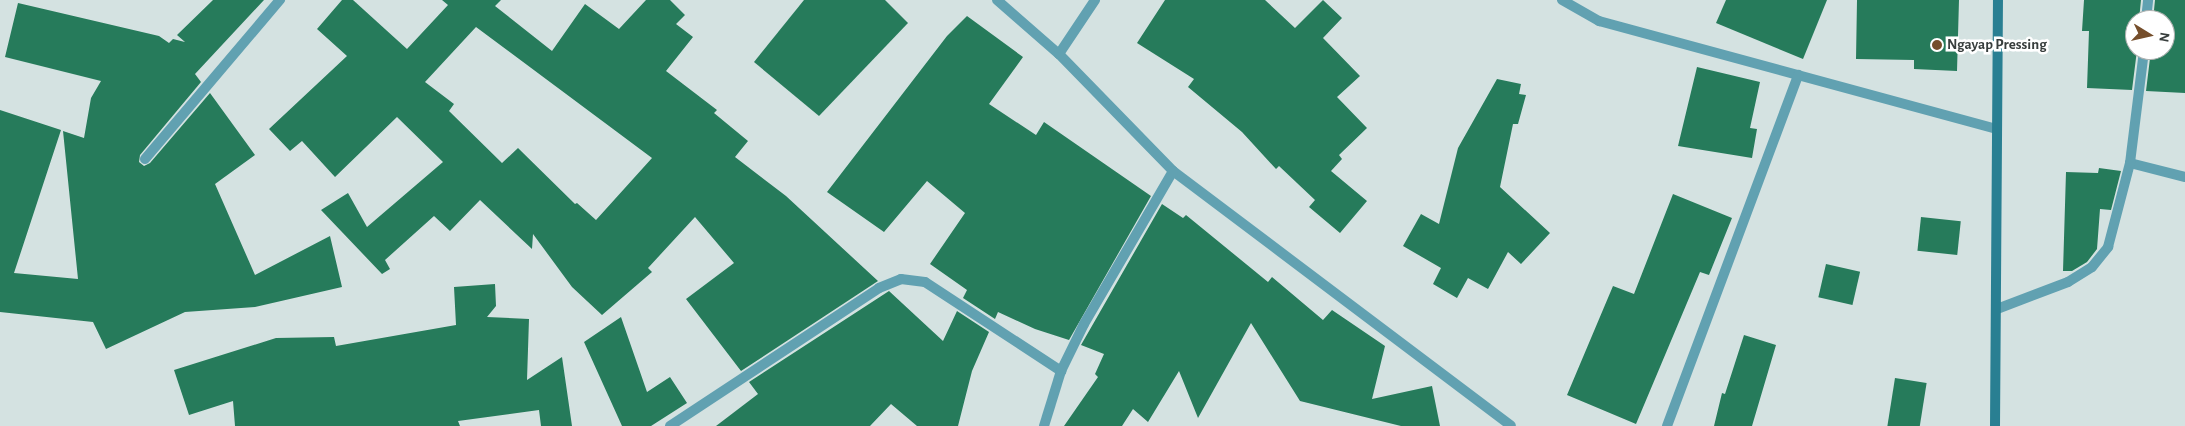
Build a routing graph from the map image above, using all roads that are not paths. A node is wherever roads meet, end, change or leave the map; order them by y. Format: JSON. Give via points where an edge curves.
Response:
{"nodes":[{"id":1,"x":280,"y":0,"type":"edge"},
{"id":2,"x":997,"y":0,"type":"edge"},
{"id":3,"x":1095,"y":0,"type":"edge"},
{"id":4,"x":1562,"y":0,"type":"edge"},
{"id":5,"x":1998,"y":0,"type":"edge"},
{"id":6,"x":1059,"y":54,"type":"junction"},
{"id":7,"x":2143,"y":60,"type":"edge"},
{"id":8,"x":1798,"y":75,"type":"junction"},
{"id":9,"x":1997,"y":129,"type":"junction"},
{"id":10,"x":146,"y":159,"type":"dead end"},
{"id":11,"x":2130,"y":162,"type":"junction"},
{"id":12,"x":1173,"y":171,"type":"junction"},
{"id":13,"x":2185,"y":177,"type":"edge"},
{"id":14,"x":1997,"y":309,"type":"junction"},
{"id":15,"x":1061,"y":371,"type":"junction"},
{"id":16,"x":670,"y":426,"type":"edge"},
{"id":17,"x":1044,"y":426,"type":"edge"},
{"id":18,"x":1511,"y":426,"type":"edge"},
{"id":19,"x":1667,"y":426,"type":"edge"},
{"id":20,"x":1995,"y":426,"type":"edge"}],
"edges":[{"from":1,"to":10,"type":"street"},
{"from":2,"to":6,"type":"street"},
{"from":3,"to":6,"type":"street"},
{"from":4,"to":8,"type":"street","via":[[1599,20]]},
{"from":5,"to":9,"type":"main road"},
{"from":6,"to":12,"type":"street"},
{"from":7,"to":11,"type":"street"},
{"from":8,"to":9,"type":"street"},
{"from":8,"to":19,"type":"street"},
{"from":9,"to":14,"type":"main road"},
{"from":11,"to":13,"type":"street"},
{"from":11,"to":14,"type":"street","via":[[2108,247],[2092,268],[2068,282]]},
{"from":12,"to":15,"type":"street","via":[[1084,324]]},
{"from":12,"to":18,"type":"street"},
{"from":14,"to":20,"type":"main road"},
{"from":15,"to":16,"type":"street","via":[[925,282],[901,279],[879,288]]},
{"from":15,"to":17,"type":"street"}]}
